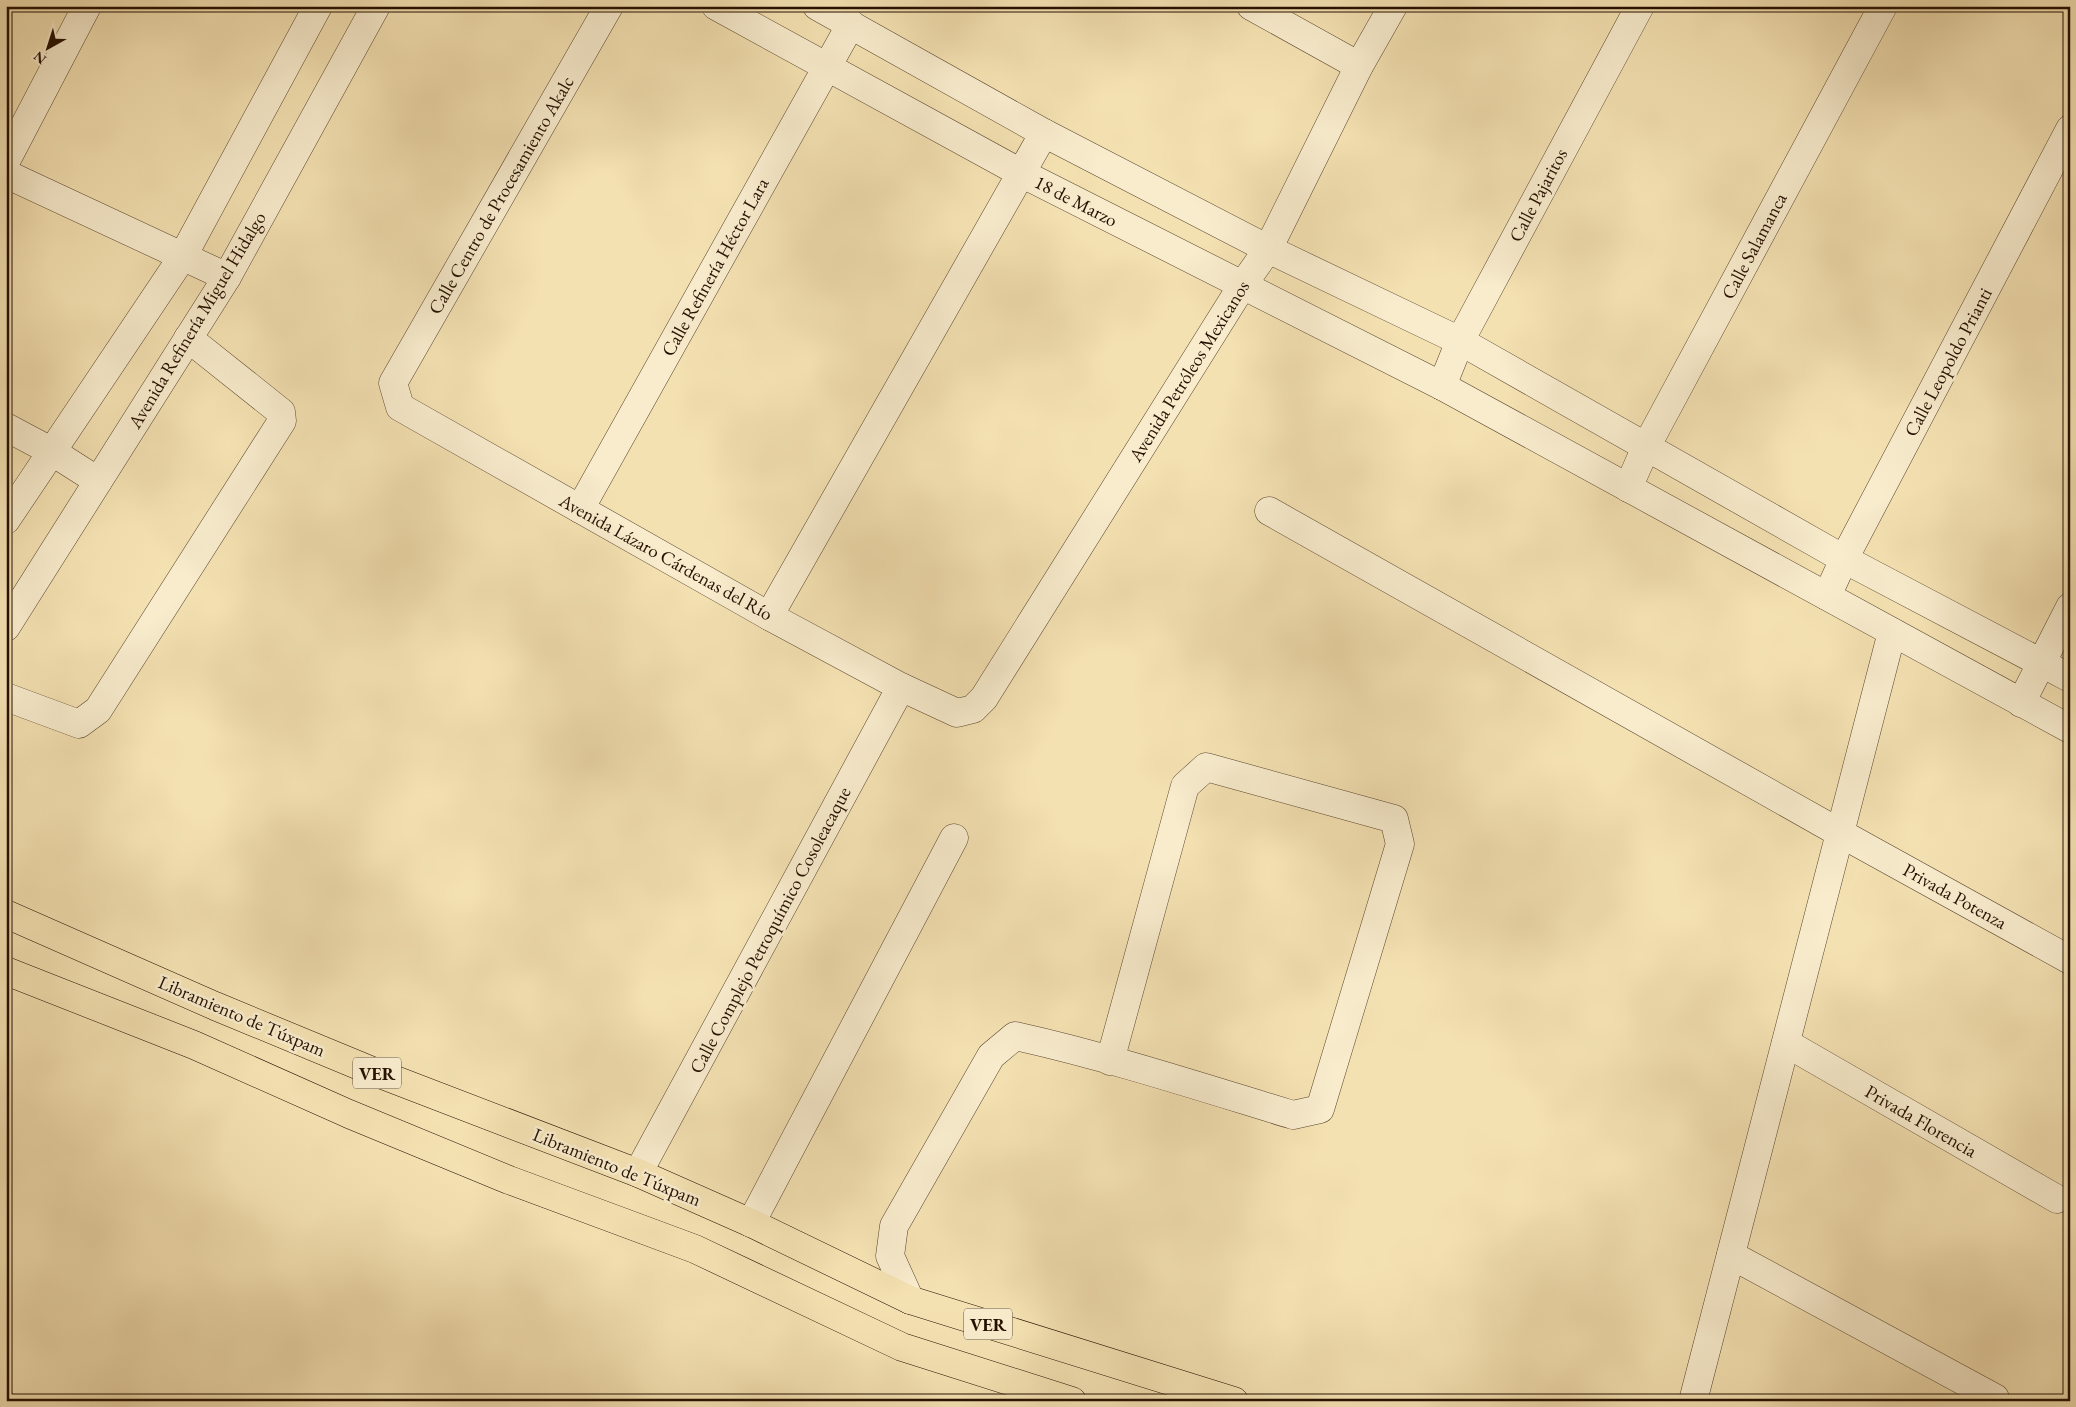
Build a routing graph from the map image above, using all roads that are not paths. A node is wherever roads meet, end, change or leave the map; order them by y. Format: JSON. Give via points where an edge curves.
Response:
{"nodes":[{"id":1,"x":87,"y":6,"type":"edge"},
{"id":2,"x":318,"y":6,"type":"edge"},
{"id":3,"x":376,"y":6,"type":"edge"},
{"id":4,"x":609,"y":6,"type":"edge"},
{"id":5,"x":716,"y":6,"type":"edge"},
{"id":6,"x":817,"y":6,"type":"edge"},
{"id":7,"x":1251,"y":6,"type":"edge"},
{"id":8,"x":1393,"y":6,"type":"edge"},
{"id":9,"x":1640,"y":6,"type":"edge"},
{"id":10,"x":1883,"y":6,"type":"edge"},
{"id":11,"x":851,"y":24,"type":"junction"},
{"id":12,"x":1359,"y":66,"type":"junction"},
{"id":13,"x":827,"y":68,"type":"junction"},
{"id":14,"x":2070,"y":129,"type":"edge"},
{"id":15,"x":1044,"y":133,"type":"junction"},
{"id":16,"x":6,"y":161,"type":"edge"},
{"id":17,"x":1021,"y":173,"type":"junction"},
{"id":18,"x":6,"y":174,"type":"edge"},
{"id":19,"x":1268,"y":249,"type":"junction"},
{"id":20,"x":183,"y":256,"type":"junction"},
{"id":21,"x":227,"y":277,"type":"junction"},
{"id":22,"x":1242,"y":286,"type":"junction"},
{"id":23,"x":188,"y":338,"type":"junction"},
{"id":24,"x":1460,"y":341,"type":"junction"},
{"id":25,"x":393,"y":383,"type":"joint"},
{"id":26,"x":1442,"y":386,"type":"junction"},
{"id":27,"x":6,"y":427,"type":"edge"},
{"id":28,"x":1646,"y":447,"type":"junction"},
{"id":29,"x":51,"y":451,"type":"junction"},
{"id":30,"x":98,"y":481,"type":"junction"},
{"id":31,"x":1628,"y":488,"type":"junction"},
{"id":32,"x":580,"y":509,"type":"junction"},
{"id":33,"x":1269,"y":511,"type":"dead end"},
{"id":34,"x":6,"y":520,"type":"edge"},
{"id":35,"x":1844,"y":559,"type":"junction"},
{"id":36,"x":1827,"y":596,"type":"junction"},
{"id":37,"x":2070,"y":607,"type":"edge"},
{"id":38,"x":769,"y":616,"type":"junction"},
{"id":39,"x":6,"y":626,"type":"edge"},
{"id":40,"x":1892,"y":632,"type":"junction"},
{"id":41,"x":2040,"y":663,"type":"junction"},
{"id":42,"x":2070,"y":678,"type":"edge"},
{"id":43,"x":901,"y":687,"type":"junction"},
{"id":44,"x":6,"y":697,"type":"edge"},
{"id":45,"x":2021,"y":703,"type":"junction"},
{"id":46,"x":957,"y":713,"type":"joint"},
{"id":47,"x":2070,"y":729,"type":"edge"},
{"id":48,"x":1840,"y":833,"type":"junction"},
{"id":49,"x":954,"y":838,"type":"dead end"},
{"id":50,"x":6,"y":914,"type":"edge"},
{"id":51,"x":2070,"y":960,"type":"edge"},
{"id":52,"x":6,"y":971,"type":"edge"},
{"id":53,"x":1786,"y":1043,"type":"junction"},
{"id":54,"x":1110,"y":1061,"type":"junction"},
{"id":55,"x":638,"y":1173,"type":"junction"},
{"id":56,"x":2057,"y":1199,"type":"dead end"},
{"id":57,"x":751,"y":1223,"type":"junction"},
{"id":58,"x":1731,"y":1255,"type":"junction"},
{"id":59,"x":910,"y":1300,"type":"junction"},
{"id":60,"x":1995,"y":1398,"type":"dead end"},
{"id":61,"x":1072,"y":1401,"type":"edge"},
{"id":62,"x":1234,"y":1401,"type":"edge"},
{"id":63,"x":1693,"y":1401,"type":"edge"}],
"edges":[{"from":1,"to":16,"type":"street"},
{"from":2,"to":20,"type":"street"},
{"from":3,"to":21,"type":"street","name":"Avenida Refinería Miguel Hidalgo"},
{"from":4,"to":25,"type":"street","name":"Calle Centro de Procesamiento Akalc"},
{"from":5,"to":13,"type":"street","name":"18 de Marzo"},
{"from":6,"to":11,"type":"street"},
{"from":7,"to":12,"type":"street"},
{"from":8,"to":12,"type":"street","name":"Avenida Petróleos Mexicanos"},
{"from":9,"to":24,"type":"street","name":"Calle Pajaritos"},
{"from":10,"to":28,"type":"street","name":"Calle Salamanca"},
{"from":11,"to":13,"type":"street","name":"Calle Refinería Héctor Lara"},
{"from":11,"to":15,"type":"street"},
{"from":12,"to":19,"type":"street","name":"Avenida Petróleos Mexicanos"},
{"from":13,"to":17,"type":"street","name":"18 de Marzo"},
{"from":13,"to":32,"type":"street","name":"Calle Refinería Héctor Lara"},
{"from":14,"to":35,"type":"street","name":"Calle Leopoldo Prianti"},
{"from":15,"to":17,"type":"street"},
{"from":15,"to":19,"type":"street"},
{"from":17,"to":22,"type":"street","name":"18 de Marzo"},
{"from":17,"to":38,"type":"street"},
{"from":18,"to":20,"type":"street"},
{"from":19,"to":22,"type":"street","name":"Avenida Petróleos Mexicanos"},
{"from":19,"to":24,"type":"street"},
{"from":20,"to":21,"type":"street"},
{"from":20,"to":29,"type":"street"},
{"from":21,"to":23,"type":"street","name":"Avenida Refinería Miguel Hidalgo"},
{"from":22,"to":26,"type":"street","name":"18 de Marzo"},
{"from":22,"to":46,"type":"street","name":"Avenida Petróleos Mexicanos","via":[[984,698],[973,709]]},
{"from":23,"to":30,"type":"street","name":"Avenida Refinería Miguel Hidalgo"},
{"from":23,"to":44,"type":"street","via":[[281,412],[282,420],[98,710],[79,724]]},
{"from":24,"to":26,"type":"street","name":"Calle Pajaritos"},
{"from":24,"to":28,"type":"street"},
{"from":25,"to":32,"type":"street","name":"Avenida Lázaro Cárdenas del Río","via":[[400,408]]},
{"from":26,"to":31,"type":"street","name":"18 de Marzo"},
{"from":27,"to":29,"type":"street"},
{"from":28,"to":31,"type":"street","name":"Calle Salamanca"},
{"from":28,"to":35,"type":"street"},
{"from":29,"to":30,"type":"street"},
{"from":29,"to":34,"type":"street"},
{"from":30,"to":39,"type":"street","name":"Avenida Refinería Miguel Hidalgo"},
{"from":31,"to":36,"type":"street","name":"18 de Marzo"},
{"from":32,"to":38,"type":"street","name":"Avenida Lázaro Cárdenas del Río"},
{"from":33,"to":48,"type":"street","name":"Privada Potenza"},
{"from":35,"to":36,"type":"street","name":"Calle Leopoldo Prianti"},
{"from":35,"to":41,"type":"street"},
{"from":36,"to":40,"type":"street","name":"18 de Marzo"},
{"from":37,"to":41,"type":"street"},
{"from":38,"to":43,"type":"street","name":"Avenida Lázaro Cárdenas del Río"},
{"from":40,"to":45,"type":"street","name":"18 de Marzo"},
{"from":40,"to":48,"type":"street"},
{"from":41,"to":42,"type":"street"},
{"from":41,"to":45,"type":"street"},
{"from":43,"to":46,"type":"street","name":"Avenida Lázaro Cárdenas del Río"},
{"from":43,"to":55,"type":"street","name":"Calle Complejo Petroquímico Cosoleacaque"},
{"from":45,"to":47,"type":"street","name":"18 de Marzo"},
{"from":48,"to":51,"type":"street","name":"Privada Potenza"},
{"from":48,"to":53,"type":"street"},
{"from":49,"to":57,"type":"street"},
{"from":50,"to":55,"type":"main road","name":"Libramiento de Túxpam","number":"VER","via":[[372,1071]]},
{"from":52,"to":61,"type":"main road","number":"VER","via":[[194,1045],[509,1180],[695,1249],[902,1347]]},
{"from":53,"to":56,"type":"street","name":"Privada Florencia"},
{"from":53,"to":58,"type":"street"},
{"from":54,"to":54,"type":"street","via":[[1293,1115],[1320,1109],[1400,844],[1394,819],[1206,767],[1185,786]]},
{"from":54,"to":59,"type":"street","via":[[1015,1036],[991,1056],[894,1226],[890,1256]]},
{"from":55,"to":57,"type":"main road","name":"Libramiento de Túxpam","number":"VER"},
{"from":57,"to":59,"type":"main road","name":"Libramiento de Túxpam","number":"VER"},
{"from":58,"to":60,"type":"street"},
{"from":58,"to":63,"type":"street"},
{"from":59,"to":62,"type":"main road","name":"Libramiento de Túxpam","number":"VER"}]}
